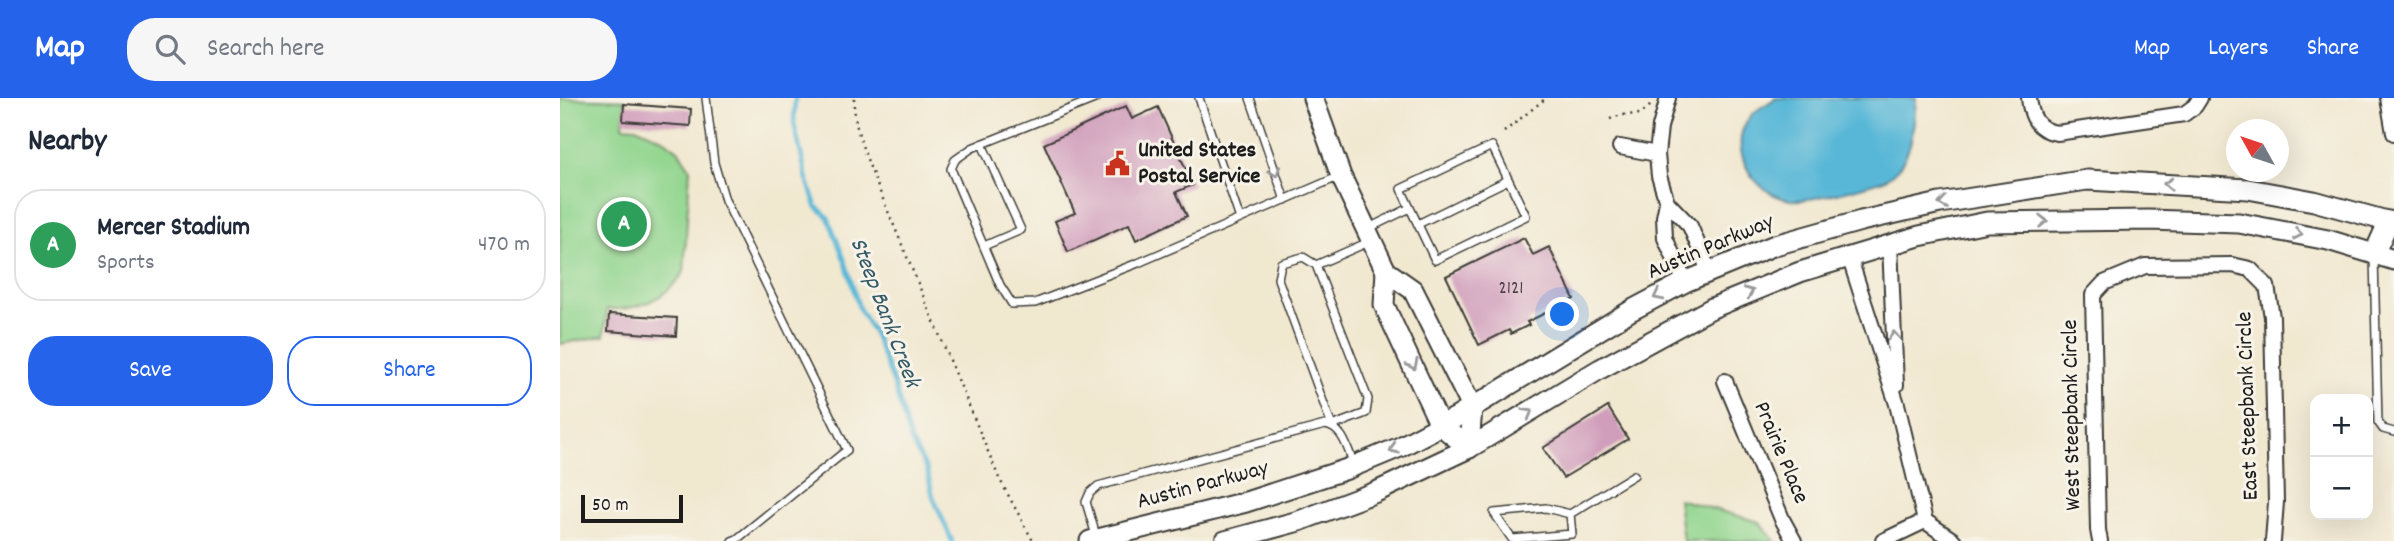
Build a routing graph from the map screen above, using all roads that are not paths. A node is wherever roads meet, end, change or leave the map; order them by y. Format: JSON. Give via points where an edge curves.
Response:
{"nodes":[{"id":1,"x":706,"y":98,"type":"edge"},
{"id":2,"x":1097,"y":98,"type":"edge"},
{"id":3,"x":1199,"y":98,"type":"edge"},
{"id":4,"x":1250,"y":98,"type":"edge"},
{"id":5,"x":1313,"y":98,"type":"edge"},
{"id":6,"x":2029,"y":98,"type":"edge"},
{"id":7,"x":2200,"y":98,"type":"edge"},
{"id":8,"x":2388,"y":98,"type":"edge"},
{"id":9,"x":1660,"y":99,"type":"edge"},
{"id":10,"x":2394,"y":133,"type":"edge"},
{"id":11,"x":982,"y":144,"type":"junction"},
{"id":12,"x":1620,"y":147,"type":"dead end"},
{"id":13,"x":1657,"y":154,"type":"junction"},
{"id":14,"x":1341,"y":176,"type":"junction"},
{"id":15,"x":1508,"y":180,"type":"junction"},
{"id":16,"x":1284,"y":200,"type":"junction"},
{"id":17,"x":1667,"y":202,"type":"junction"},
{"id":18,"x":1410,"y":208,"type":"junction"},
{"id":19,"x":1240,"y":219,"type":"junction"},
{"id":20,"x":1861,"y":221,"type":"junction"},
{"id":21,"x":2392,"y":222,"type":"edge"},
{"id":22,"x":1418,"y":224,"type":"junction"},
{"id":23,"x":1368,"y":235,"type":"junction"},
{"id":24,"x":1890,"y":244,"type":"junction"},
{"id":25,"x":984,"y":246,"type":"junction"},
{"id":26,"x":2374,"y":254,"type":"junction"},
{"id":27,"x":1849,"y":256,"type":"junction"},
{"id":28,"x":2394,"y":260,"type":"edge"},
{"id":29,"x":1316,"y":265,"type":"junction"},
{"id":30,"x":2175,"y":266,"type":"joint"},
{"id":31,"x":1386,"y":271,"type":"junction"},
{"id":32,"x":1709,"y":271,"type":"junction"},
{"id":33,"x":1685,"y":282,"type":"junction"},
{"id":34,"x":1725,"y":381,"type":"dead end"},
{"id":35,"x":1897,"y":404,"type":"junction"},
{"id":36,"x":1472,"y":407,"type":"junction"},
{"id":37,"x":1440,"y":425,"type":"junction"},
{"id":38,"x":1332,"y":426,"type":"junction"},
{"id":39,"x":2394,"y":432,"type":"edge"},
{"id":40,"x":1469,"y":448,"type":"junction"},
{"id":41,"x":1355,"y":466,"type":"junction"},
{"id":42,"x":1634,"y":475,"type":"dead end"},
{"id":43,"x":1570,"y":514,"type":"junction"},
{"id":44,"x":1925,"y":521,"type":"junction"},
{"id":45,"x":736,"y":540,"type":"edge"},
{"id":46,"x":1093,"y":540,"type":"edge"},
{"id":47,"x":1225,"y":541,"type":"edge"},
{"id":48,"x":1794,"y":541,"type":"edge"},
{"id":49,"x":1883,"y":541,"type":"edge"},
{"id":50,"x":1954,"y":541,"type":"edge"},
{"id":51,"x":2100,"y":541,"type":"edge"},
{"id":52,"x":2273,"y":541,"type":"edge"}],
"edges":[{"from":1,"to":45,"type":"lane","via":[[714,163],[725,200],[847,450]]},
{"from":2,"to":11,"type":"lane"},
{"from":3,"to":19,"type":"lane"},
{"from":4,"to":16,"type":"lane","one_way":true},
{"from":5,"to":14,"type":"main road"},
{"from":6,"to":7,"type":"street","via":[[2037,122],[2045,131],[2057,134],[2184,114]]},
{"from":8,"to":10,"type":"street"},
{"from":9,"to":13,"type":"street"},
{"from":11,"to":25,"type":"lane","via":[[954,160],[951,169]]},
{"from":11,"to":25,"type":"lane","via":[[1021,230]]},
{"from":12,"to":13,"type":"street"},
{"from":13,"to":17,"type":"street"},
{"from":14,"to":16,"type":"lane"},
{"from":14,"to":23,"type":"main road"},
{"from":15,"to":18,"type":"lane","via":[[1492,146],[1402,189]]},
{"from":15,"to":22,"type":"lane"},
{"from":15,"to":22,"type":"lane","via":[[1526,216],[1435,260]]},
{"from":16,"to":19,"type":"lane"},
{"from":17,"to":32,"type":"street","via":[[1690,226]]},
{"from":17,"to":33,"type":"street","via":[[1665,238]]},
{"from":18,"to":22,"type":"lane"},
{"from":18,"to":23,"type":"lane"},
{"from":19,"to":25,"type":"lane","via":[[1035,303],[1012,304]]},
{"from":21,"to":20,"type":"main road","name":"Austin Parkway","one_way":true,"via":[[2248,189],[2087,180],[1940,203]]},
{"from":20,"to":24,"type":"main road"},
{"from":20,"to":27,"type":"main road"},
{"from":20,"to":32,"type":"main road","name":"Austin Parkway","via":[[1775,245]]},
{"from":21,"to":26,"type":"main road"},
{"from":23,"to":29,"type":"lane"},
{"from":23,"to":31,"type":"main road"},
{"from":24,"to":26,"type":"main road","one_way":true,"via":[[1987,222],[2149,220],[2239,223]]},
{"from":24,"to":27,"type":"main road"},
{"from":35,"to":24,"type":"street","one_way":true},
{"from":26,"to":28,"type":"main road"},
{"from":26,"to":39,"type":"lane","via":[[2378,422]]},
{"from":27,"to":35,"type":"street"},
{"from":40,"to":27,"type":"main road","one_way":true,"via":[[1712,307]]},
{"from":29,"to":38,"type":"lane","via":[[1368,399],[1366,413]]},
{"from":29,"to":38,"type":"lane","via":[[1303,257],[1281,263],[1278,279]]},
{"from":30,"to":51,"type":"street","name":"West Steepbank Circle","via":[[2145,267],[2104,282],[2093,295]]},
{"from":30,"to":52,"type":"street","name":"East Steepbank Circle","via":[[2232,265],[2250,269],[2267,286],[2272,330]]},
{"from":31,"to":36,"type":"main road","via":[[1413,289]]},
{"from":31,"to":37,"type":"main road","one_way":true,"via":[[1384,304]]},
{"from":32,"to":33,"type":"main road","name":"Austin Parkway"},
{"from":33,"to":36,"type":"main road","name":"Austin Parkway","one_way":true},
{"from":34,"to":48,"type":"street","name":"Prairie Place"},
{"from":35,"to":44,"type":"street"},
{"from":36,"to":37,"type":"main road","name":"Austin Parkway"},
{"from":36,"to":40,"type":"main road"},
{"from":37,"to":40,"type":"main road"},
{"from":37,"to":41,"type":"main road","name":"Austin Parkway","one_way":true},
{"from":38,"to":41,"type":"lane","via":[[1339,431]]},
{"from":38,"to":46,"type":"lane","via":[[1098,486],[1086,502]]},
{"from":40,"to":47,"type":"main road","via":[[1357,499]]},
{"from":41,"to":46,"type":"main road","name":"Austin Parkway","via":[[1246,502]]},
{"from":42,"to":43,"type":"lane"},
{"from":43,"to":43,"type":"lane","via":[[1546,509],[1494,513],[1511,539],[1572,534]]},
{"from":44,"to":49,"type":"street"},
{"from":44,"to":50,"type":"street"}]}
